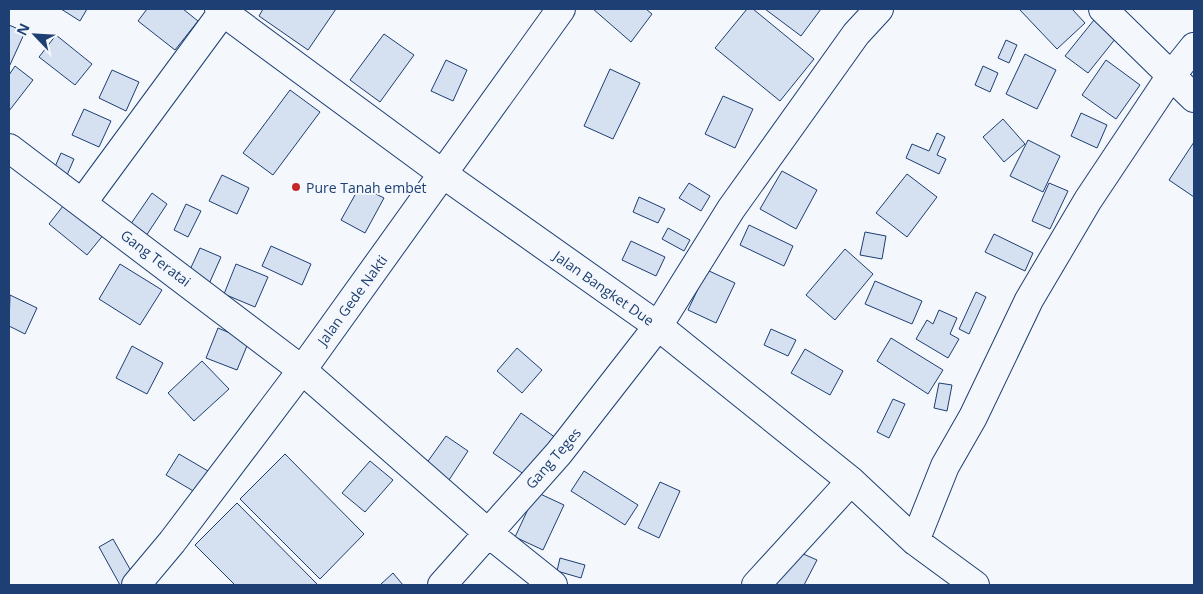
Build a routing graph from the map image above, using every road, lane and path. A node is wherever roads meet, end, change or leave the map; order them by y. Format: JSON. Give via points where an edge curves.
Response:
{"nodes":[{"id":1,"x":561,"y":9,"type":"edge"},
{"id":2,"x":878,"y":9,"type":"edge"},
{"id":3,"x":1103,"y":9,"type":"edge"},
{"id":4,"x":222,"y":10,"type":"edge"},
{"id":5,"x":1194,"y":47,"type":"edge"},
{"id":6,"x":1170,"y":77,"type":"junction"},
{"id":7,"x":1194,"y":98,"type":"edge"},
{"id":8,"x":9,"y":148,"type":"edge"},
{"id":9,"x":443,"y":174,"type":"junction"},
{"id":10,"x":83,"y":202,"type":"junction"},
{"id":11,"x":658,"y":326,"type":"junction"},
{"id":12,"x":302,"y":370,"type":"junction"},
{"id":13,"x":851,"y":481,"type":"junction"},
{"id":14,"x":487,"y":532,"type":"junction"},
{"id":15,"x":915,"y":541,"type":"junction"},
{"id":16,"x":136,"y":585,"type":"edge"},
{"id":17,"x":442,"y":585,"type":"edge"},
{"id":18,"x":553,"y":585,"type":"edge"},
{"id":19,"x":756,"y":585,"type":"edge"},
{"id":20,"x":975,"y":585,"type":"edge"}],
"edges":[{"from":1,"to":9,"type":"street","name":"Jalan Gede Nakti"},
{"from":2,"to":11,"type":"street","name":"Gang Teges","via":[[856,34],[731,209]]},
{"from":3,"to":6,"type":"street"},
{"from":4,"to":9,"type":"street","name":"Jalan Bangket Due"},
{"from":4,"to":10,"type":"street"},
{"from":5,"to":6,"type":"street"},
{"from":6,"to":7,"type":"street"},
{"from":6,"to":15,"type":"street","via":[[1088,200],[1029,300],[973,417],[945,466]]},
{"from":8,"to":10,"type":"street","name":"Gang Teratai"},
{"from":9,"to":11,"type":"street","name":"Jalan Bangket Due"},
{"from":9,"to":12,"type":"street","name":"Jalan Gede Nakti"},
{"from":10,"to":12,"type":"street","name":"Gang Teratai"},
{"from":11,"to":13,"type":"street","name":"Jalan Bangket Due"},
{"from":11,"to":14,"type":"street","name":"Gang Teges","via":[[559,453]]},
{"from":12,"to":14,"type":"street","name":"Gang Teratai"},
{"from":12,"to":16,"type":"street","name":"Jalan Gede Nakti"},
{"from":13,"to":15,"type":"street","name":"Jalan Bangket Due"},
{"from":13,"to":19,"type":"street"},
{"from":14,"to":17,"type":"street","name":"Gang Teges"},
{"from":14,"to":18,"type":"street","name":"Gang Teratai"},
{"from":15,"to":20,"type":"street","name":"Jalan Bangket Due"}]}
